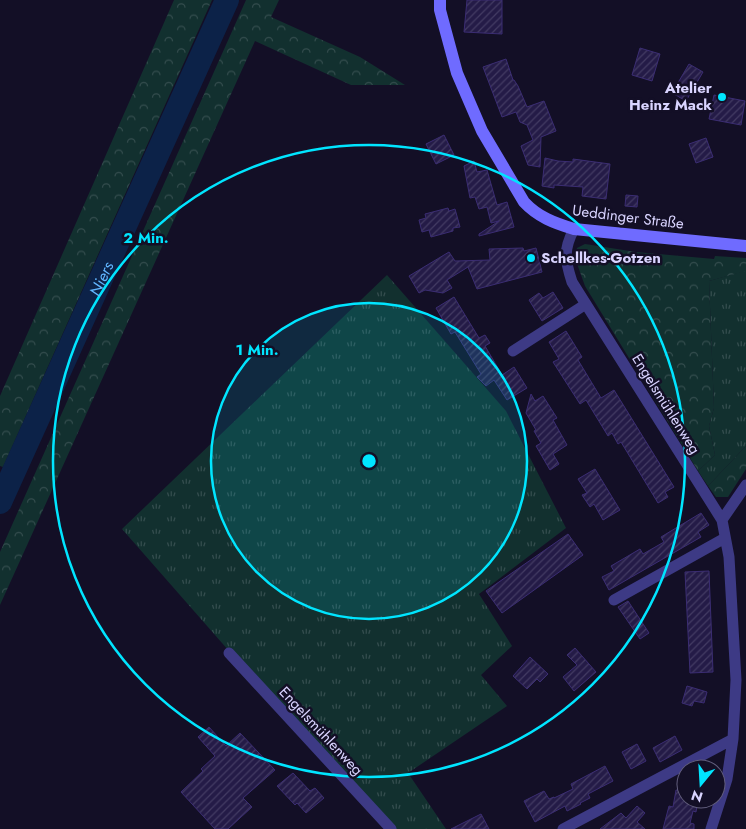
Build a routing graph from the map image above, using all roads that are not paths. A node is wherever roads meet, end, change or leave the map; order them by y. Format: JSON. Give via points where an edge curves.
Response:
{"nodes":[{"id":1,"x":440,"y":0,"type":"edge"},
{"id":2,"x":574,"y":229,"type":"junction"},
{"id":3,"x":746,"y":246,"type":"edge"},
{"id":4,"x":586,"y":304,"type":"junction"},
{"id":5,"x":513,"y":351,"type":"dead end"},
{"id":6,"x":746,"y":484,"type":"edge"},
{"id":7,"x":722,"y":520,"type":"junction"},
{"id":8,"x":725,"y":538,"type":"junction"},
{"id":9,"x":614,"y":600,"type":"dead end"},
{"id":10,"x":229,"y":653,"type":"dead end"},
{"id":11,"x":733,"y":739,"type":"junction"},
{"id":12,"x":391,"y":829,"type":"edge"},
{"id":13,"x":563,"y":829,"type":"edge"},
{"id":14,"x":711,"y":829,"type":"edge"}],
"edges":[{"from":1,"to":2,"type":"street","name":"Ueddinger Straße","via":[[457,73],[482,131],[500,162],[531,210],[551,222]]},
{"from":2,"to":3,"type":"street","name":"Ueddinger Straße"},
{"from":2,"to":4,"type":"street","name":"Engelsmühlenweg","via":[[565,251],[567,266],[572,282]]},
{"from":4,"to":5,"type":"street"},
{"from":4,"to":7,"type":"street","name":"Engelsmühlenweg"},
{"from":6,"to":7,"type":"street"},
{"from":7,"to":8,"type":"street","name":"Engelsmühlenweg"},
{"from":8,"to":9,"type":"street"},
{"from":8,"to":11,"type":"street","name":"Engelsmühlenweg","via":[[729,557],[736,680]]},
{"from":10,"to":12,"type":"street","name":"Engelsmühlenweg"},
{"from":11,"to":13,"type":"street"},
{"from":11,"to":14,"type":"street","name":"Engelsmühlenweg","via":[[727,779]]}]}
